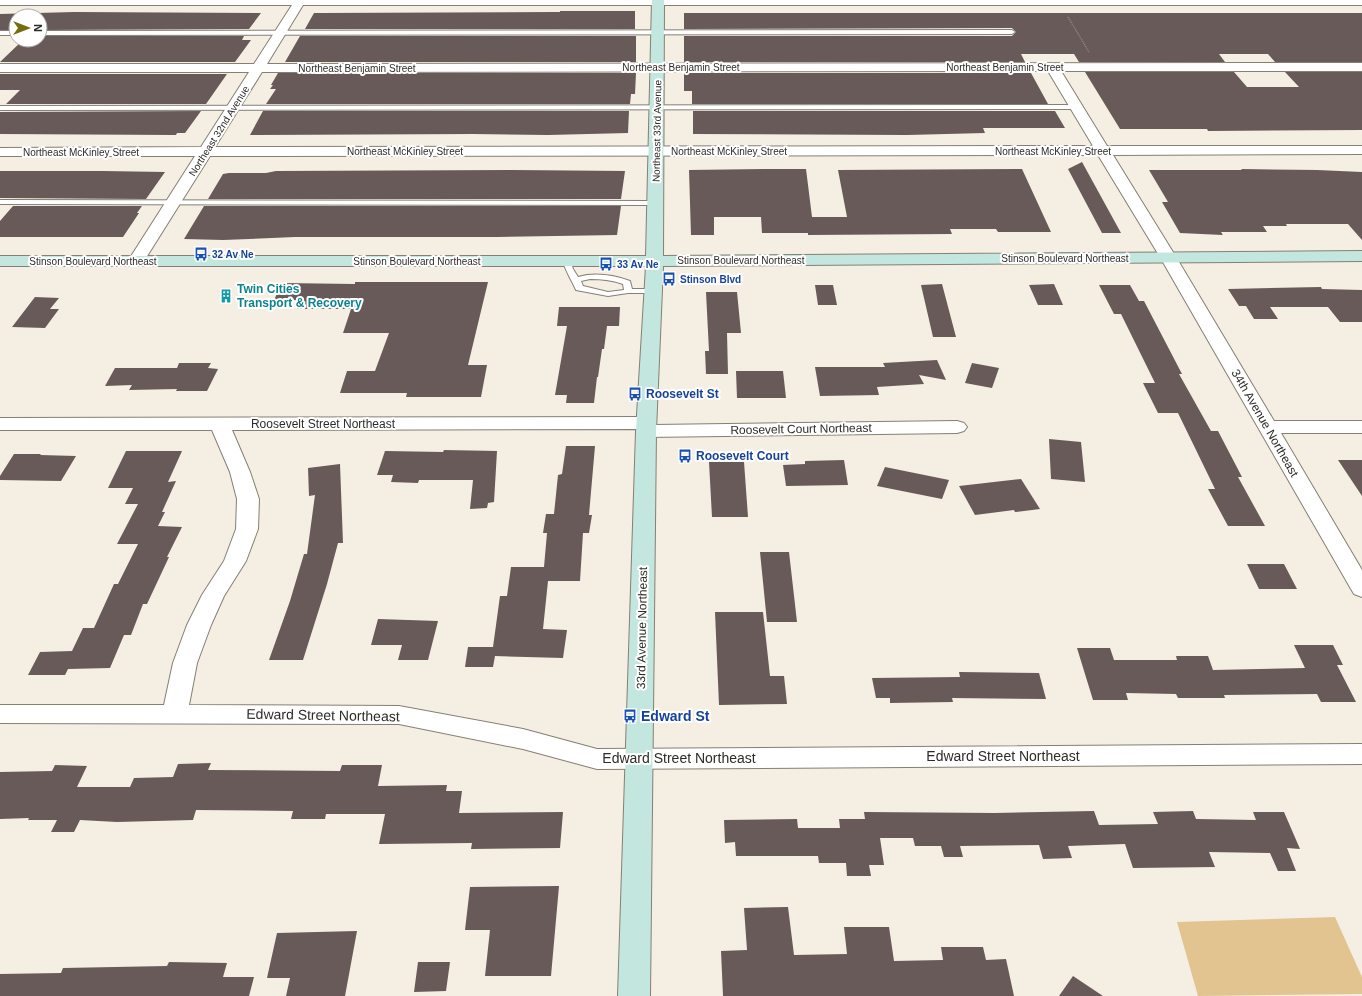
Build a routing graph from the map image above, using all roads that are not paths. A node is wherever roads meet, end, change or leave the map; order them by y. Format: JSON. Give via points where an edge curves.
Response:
{"nodes":[{"id":1,"x":300,"y":1,"type":"edge"},
{"id":2,"x":658,"y":1,"type":"edge"},
{"id":3,"x":0,"y":2,"type":"edge"},
{"id":4,"x":1362,"y":2,"type":"edge"},
{"id":5,"x":1012,"y":32,"type":"dead end"},
{"id":6,"x":48,"y":33,"type":"edge"},
{"id":7,"x":280,"y":33,"type":"junction"},
{"id":8,"x":658,"y":33,"type":"junction"},
{"id":9,"x":1362,"y":67,"type":"edge"},
{"id":10,"x":0,"y":68,"type":"edge"},
{"id":11,"x":259,"y":68,"type":"junction"},
{"id":12,"x":658,"y":68,"type":"junction"},
{"id":13,"x":1052,"y":68,"type":"junction"},
{"id":14,"x":657,"y":107,"type":"junction"},
{"id":15,"x":1077,"y":107,"type":"junction"},
{"id":16,"x":0,"y":108,"type":"edge"},
{"id":17,"x":234,"y":108,"type":"junction"},
{"id":18,"x":1104,"y":150,"type":"junction"},
{"id":19,"x":1362,"y":150,"type":"edge"},
{"id":20,"x":656,"y":151,"type":"junction"},
{"id":21,"x":0,"y":152,"type":"edge"},
{"id":22,"x":206,"y":152,"type":"junction"},
{"id":23,"x":0,"y":202,"type":"edge"},
{"id":24,"x":174,"y":202,"type":"junction"},
{"id":25,"x":656,"y":203,"type":"junction"},
{"id":26,"x":1362,"y":256,"type":"edge"},
{"id":27,"x":1168,"y":257,"type":"junction"},
{"id":28,"x":0,"y":261,"type":"edge"},
{"id":29,"x":136,"y":261,"type":"junction"},
{"id":30,"x":567,"y":261,"type":"junction"},
{"id":31,"x":654,"y":261,"type":"junction"},
{"id":32,"x":578,"y":279,"type":"junction"},
{"id":33,"x":628,"y":291,"type":"junction"},
{"id":34,"x":653,"y":291,"type":"junction"},
{"id":35,"x":0,"y":424,"type":"edge"},
{"id":36,"x":220,"y":424,"type":"junction"},
{"id":37,"x":646,"y":427,"type":"junction"},
{"id":38,"x":1362,"y":427,"type":"edge"},
{"id":39,"x":957,"y":428,"type":"dead end"},
{"id":40,"x":1268,"y":428,"type":"junction"},
{"id":41,"x":1362,"y":588,"type":"edge"},
{"id":42,"x":0,"y":714,"type":"edge"},
{"id":43,"x":175,"y":714,"type":"junction"},
{"id":44,"x":1362,"y":754,"type":"edge"},
{"id":45,"x":640,"y":759,"type":"junction"},
{"id":46,"x":634,"y":996,"type":"edge"}],
"edges":[{"from":1,"to":2,"type":"street"},
{"from":1,"to":3,"type":"street"},
{"from":1,"to":7,"type":"street","name":"Northeast 32nd Avenue"},
{"from":2,"to":4,"type":"street"},
{"from":2,"to":8,"type":"street","name":"Northeast 33rd Avenue"},
{"from":5,"to":8,"type":"lane"},
{"from":6,"to":7,"type":"lane"},
{"from":7,"to":8,"type":"lane"},
{"from":7,"to":11,"type":"street","name":"Northeast 32nd Avenue"},
{"from":8,"to":12,"type":"street","name":"Northeast 33rd Avenue"},
{"from":9,"to":13,"type":"street","name":"Northeast Benjamin Street"},
{"from":10,"to":11,"type":"street","name":"Northeast Benjamin Street"},
{"from":11,"to":12,"type":"street","name":"Northeast Benjamin Street"},
{"from":11,"to":17,"type":"street","name":"Northeast 32nd Avenue"},
{"from":12,"to":13,"type":"street","name":"Northeast Benjamin Street"},
{"from":12,"to":14,"type":"street","name":"Northeast 33rd Avenue"},
{"from":13,"to":15,"type":"street","name":"34th Avenue Northeast"},
{"from":14,"to":15,"type":"lane"},
{"from":14,"to":17,"type":"lane"},
{"from":14,"to":20,"type":"street","name":"Northeast 33rd Avenue"},
{"from":15,"to":18,"type":"street","name":"34th Avenue Northeast"},
{"from":16,"to":17,"type":"lane"},
{"from":17,"to":22,"type":"street","name":"Northeast 32nd Avenue"},
{"from":18,"to":19,"type":"street","name":"Northeast McKinley Street"},
{"from":18,"to":20,"type":"street","name":"Northeast McKinley Street"},
{"from":18,"to":27,"type":"street","name":"34th Avenue Northeast"},
{"from":20,"to":22,"type":"street","name":"Northeast McKinley Street"},
{"from":20,"to":25,"type":"street","name":"Northeast 33rd Avenue"},
{"from":21,"to":22,"type":"street","name":"Northeast McKinley Street"},
{"from":22,"to":24,"type":"street","name":"Northeast 32nd Avenue"},
{"from":23,"to":24,"type":"lane"},
{"from":24,"to":25,"type":"lane"},
{"from":24,"to":29,"type":"street","name":"Northeast 32nd Avenue"},
{"from":25,"to":31,"type":"street","name":"Northeast 33rd Avenue"},
{"from":26,"to":27,"type":"street","name":"Stinson Boulevard Northeast"},
{"from":27,"to":31,"type":"street","name":"Stinson Boulevard Northeast"},
{"from":27,"to":40,"type":"street","name":"34th Avenue Northeast"},
{"from":28,"to":29,"type":"street","name":"Stinson Boulevard Northeast"},
{"from":29,"to":30,"type":"street","name":"Stinson Boulevard Northeast"},
{"from":30,"to":31,"type":"street","name":"Stinson Boulevard Northeast"},
{"from":30,"to":32,"type":"lane","via":[[568,270]]},
{"from":31,"to":34,"type":"street","name":"33rd Avenue Northeast"},
{"from":32,"to":33,"type":"lane","via":[[586,276],[621,281],[627,283]]},
{"from":32,"to":33,"type":"lane","via":[[579,288],[595,292]]},
{"from":33,"to":34,"type":"lane"},
{"from":34,"to":37,"type":"street","name":"33rd Avenue Northeast"},
{"from":35,"to":36,"type":"street","name":"Roosevelt Street Northeast"},
{"from":36,"to":37,"type":"street","name":"Roosevelt Street Northeast"},
{"from":36,"to":43,"type":"street","via":[[248,499],[247,529],[235,561],[213,595],[199,625],[185,663]]},
{"from":37,"to":39,"type":"street","name":"Roosevelt Court Northeast"},
{"from":37,"to":45,"type":"street","name":"33rd Avenue Northeast"},
{"from":38,"to":40,"type":"street"},
{"from":40,"to":41,"type":"street","name":"34th Avenue Northeast"},
{"from":42,"to":43,"type":"street","name":"Edward Street Northeast"},
{"from":43,"to":45,"type":"street","name":"Edward Street Northeast","via":[[399,715],[523,739],[596,759]]},
{"from":44,"to":45,"type":"street","name":"Edward Street Northeast"},
{"from":45,"to":46,"type":"street","name":"33rd Avenue Northeast"}]}
